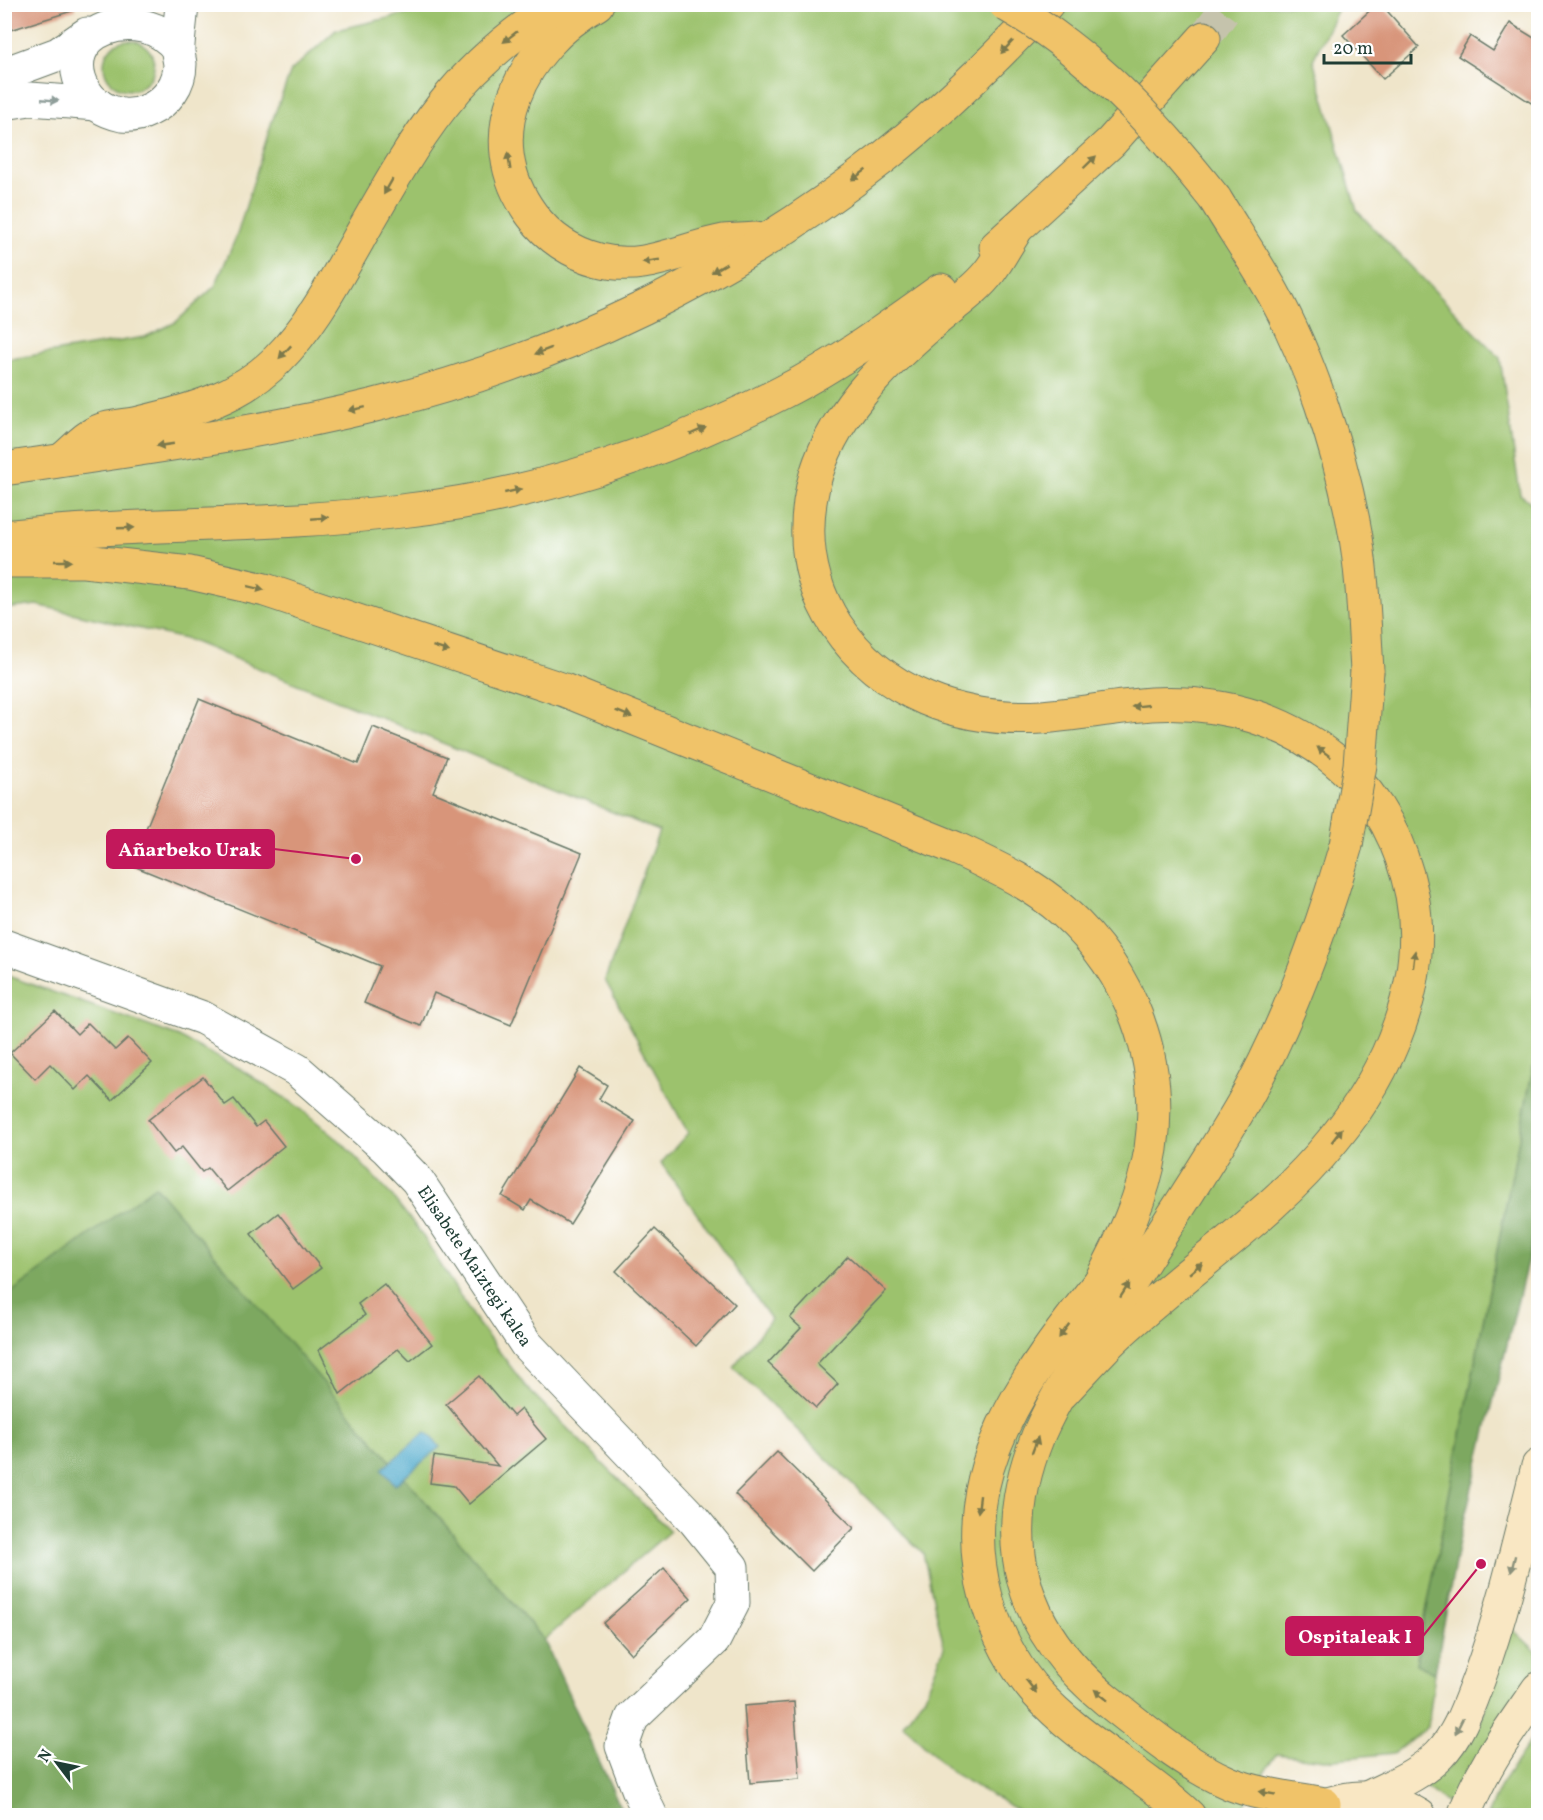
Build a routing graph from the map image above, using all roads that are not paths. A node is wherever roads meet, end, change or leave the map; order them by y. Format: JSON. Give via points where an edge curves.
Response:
{"nodes":[{"id":1,"x":182,"y":4,"type":"edge"},
{"id":2,"x":558,"y":4,"type":"edge"},
{"id":3,"x":597,"y":4,"type":"edge"},
{"id":4,"x":1005,"y":4,"type":"edge"},
{"id":5,"x":1047,"y":4,"type":"edge"},
{"id":6,"x":132,"y":9,"type":"edge"},
{"id":7,"x":87,"y":34,"type":"junction"},
{"id":8,"x":1204,"y":38,"type":"tunnel mouth"},
{"id":9,"x":178,"y":49,"type":"junction"},
{"id":10,"x":4,"y":74,"type":"edge"},
{"id":11,"x":4,"y":103,"type":"edge"},
{"id":12,"x":97,"y":104,"type":"junction"},
{"id":13,"x":1014,"y":233,"type":"junction"},
{"id":14,"x":770,"y":239,"type":"junction"},
{"id":15,"x":62,"y":460,"type":"junction"},
{"id":16,"x":4,"y":469,"type":"edge"},
{"id":17,"x":4,"y":537,"type":"edge"},
{"id":18,"x":4,"y":561,"type":"edge"},
{"id":19,"x":4,"y":946,"type":"edge"},
{"id":20,"x":1282,"y":1022,"type":"junction"},
{"id":21,"x":1099,"y":1284,"type":"junction"},
{"id":22,"x":1061,"y":1394,"type":"junction"},
{"id":23,"x":1539,"y":1466,"type":"edge"},
{"id":24,"x":1539,"y":1689,"type":"edge"},
{"id":25,"x":1369,"y":1797,"type":"junction"},
{"id":26,"x":1312,"y":1810,"type":"edge"},
{"id":27,"x":651,"y":1815,"type":"edge"},
{"id":28,"x":1188,"y":1815,"type":"edge"},
{"id":29,"x":1420,"y":1815,"type":"edge"},
{"id":30,"x":1464,"y":1815,"type":"edge"}],
"edges":[{"from":1,"to":9,"type":"street"},
{"from":2,"to":15,"type":"highway","one_way":true,"via":[[477,64],[440,107],[401,164],[321,305],[277,361],[228,396],[185,411],[95,432]]},
{"from":14,"to":3,"type":"highway","one_way":true,"via":[[724,241],[650,262],[608,261],[577,252],[557,240],[523,203],[507,160],[510,105],[545,45],[574,18]]},
{"from":4,"to":20,"type":"highway","bridge":true,"via":[[1078,52],[1117,88],[1170,142],[1215,199],[1273,294],[1305,363],[1331,439],[1353,521],[1362,586],[1367,671],[1360,765],[1346,845],[1323,923]]},
{"from":5,"to":14,"type":"highway","one_way":true,"via":[[992,62],[884,157]]},
{"from":6,"to":7,"type":"street","via":[[98,22]]},
{"from":6,"to":9,"type":"street","via":[[159,23],[171,34]]},
{"from":7,"to":10,"type":"street","via":[[58,54]]},
{"from":7,"to":12,"type":"street","via":[[77,64],[80,80]]},
{"from":13,"to":8,"type":"highway","one_way":true,"via":[[1111,142]]},
{"from":9,"to":12,"type":"street","via":[[177,81],[158,106],[126,115]]},
{"from":11,"to":12,"type":"street","one_way":true,"via":[[30,99]]},
{"from":17,"to":13,"type":"highway","one_way":true,"via":[[65,530],[262,523],[402,511],[513,492],[607,466],[699,431],[785,391],[951,284]]},
{"from":22,"to":13,"type":"highway","one_way":true,"via":[[1112,1340],[1265,1211],[1335,1138],[1392,1046],[1408,1000],[1415,953],[1414,910],[1406,867],[1391,829],[1372,799],[1325,751],[1291,729],[1258,717],[1192,706],[1153,704],[1041,717],[998,717],[938,705],[898,686],[866,661],[820,598],[807,541],[808,509],[820,462],[840,424],[861,393],[909,343],[988,275]]},
{"from":14,"to":15,"type":"highway","one_way":true,"via":[[675,293],[475,377],[377,405],[288,424]]},
{"from":15,"to":16,"type":"highway"},
{"from":18,"to":21,"type":"highway","one_way":true,"via":[[84,561],[190,573],[265,590],[564,690],[1016,877],[1064,912],[1104,955],[1131,998],[1147,1048],[1154,1101],[1151,1150],[1134,1210]]},
{"from":19,"to":27,"type":"street","name":"Elisabete Maiztegi kalea","via":[[203,1018],[297,1070],[417,1180],[526,1344],[693,1520],[732,1567],[733,1603],[714,1640],[632,1718],[622,1746]]},
{"from":20,"to":21,"type":"highway","via":[[1237,1097]]},
{"from":22,"to":20,"type":"highway","one_way":true,"via":[[1199,1177],[1244,1101]]},
{"from":21,"to":28,"type":"highway","one_way":true,"via":[[1041,1362],[1000,1430],[981,1488],[981,1579],[1001,1639],[1035,1692],[1057,1714]]},
{"from":26,"to":22,"type":"highway","one_way":true,"via":[[1232,1784],[1195,1765],[1085,1683],[1046,1636],[1023,1579],[1018,1519],[1029,1463]]},
{"from":23,"to":25,"type":"main road","one_way":true,"via":[[1495,1635],[1452,1740],[1419,1772]]},
{"from":24,"to":30,"type":"main road","via":[[1490,1758]]},
{"from":25,"to":26,"type":"main road","via":[[1345,1798]]},
{"from":25,"to":29,"type":"main road","via":[[1402,1805]]}]}
